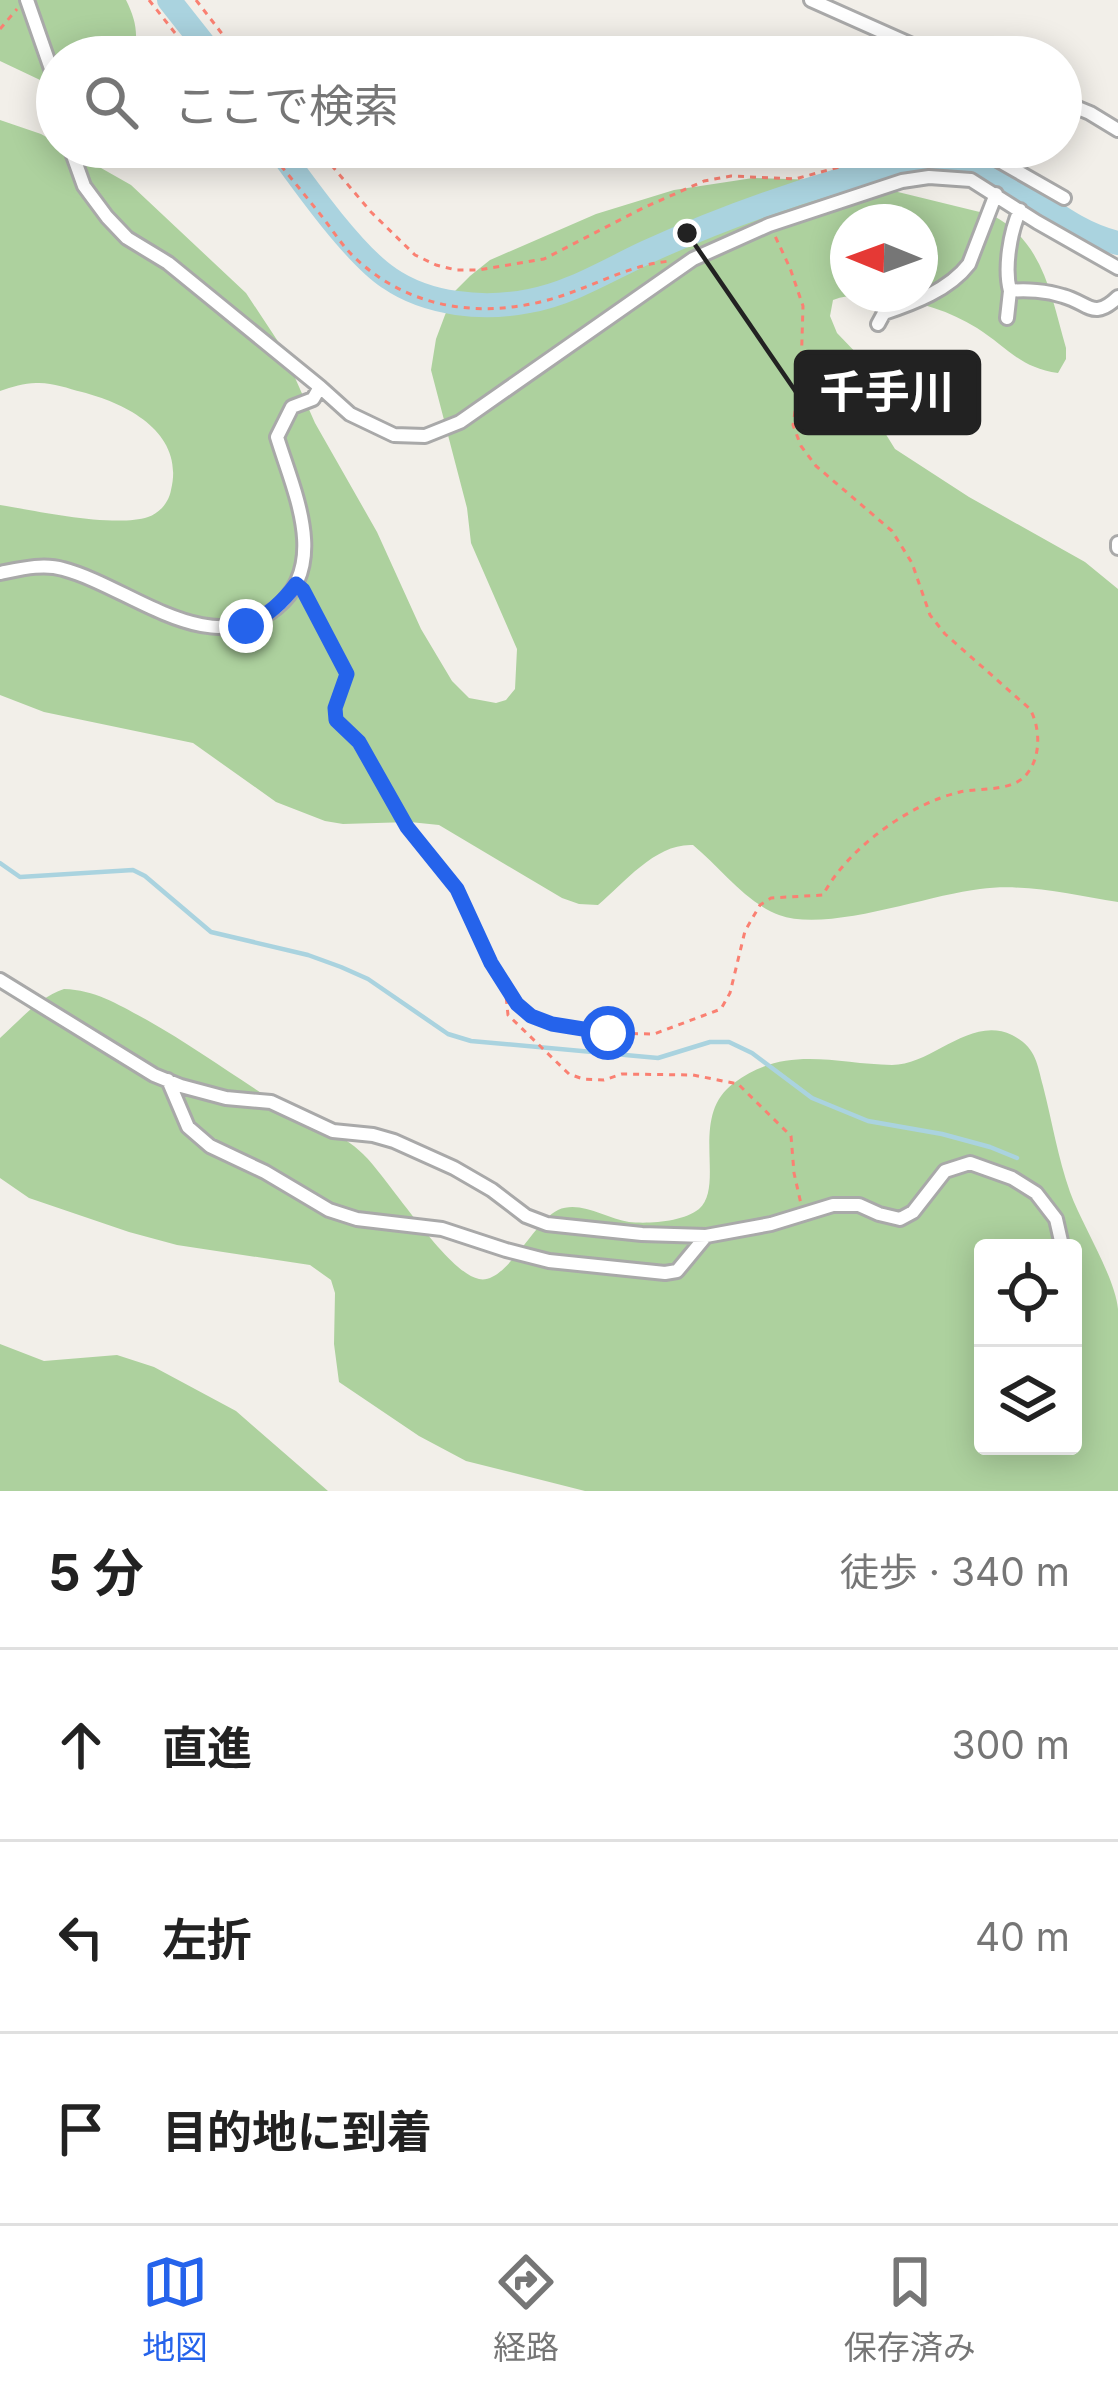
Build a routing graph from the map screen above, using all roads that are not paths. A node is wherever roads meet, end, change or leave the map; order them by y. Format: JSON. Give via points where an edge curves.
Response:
{"nodes":[{"id":1,"x":27,"y":0,"type":"edge"},
{"id":2,"x":811,"y":0,"type":"edge"},
{"id":3,"x":40,"y":36,"type":"edge"},
{"id":4,"x":892,"y":36,"type":"edge"},
{"id":5,"x":1082,"y":112,"type":"edge"},
{"id":6,"x":1118,"y":130,"type":"edge"},
{"id":7,"x":78,"y":168,"type":"edge"},
{"id":8,"x":975,"y":168,"type":"edge"},
{"id":9,"x":1010,"y":168,"type":"edge"},
{"id":10,"x":972,"y":180,"type":"junction"},
{"id":11,"x":996,"y":194,"type":"junction"},
{"id":12,"x":1064,"y":198,"type":"dead end"},
{"id":13,"x":1020,"y":210,"type":"junction"},
{"id":14,"x":1118,"y":268,"type":"edge"},
{"id":15,"x":1010,"y":291,"type":"junction"},
{"id":16,"x":1118,"y":297,"type":"edge"},
{"id":17,"x":1007,"y":318,"type":"dead end"},
{"id":18,"x":878,"y":324,"type":"dead end"},
{"id":19,"x":320,"y":387,"type":"junction"},
{"id":20,"x":0,"y":573,"type":"edge"},
{"id":21,"x":0,"y":980,"type":"edge"},
{"id":22,"x":168,"y":1080,"type":"junction"},
{"id":23,"x":706,"y":1236,"type":"junction"},
{"id":24,"x":1061,"y":1239,"type":"edge"}],
"edges":[{"from":1,"to":3,"type":"street"},
{"from":2,"to":4,"type":"street"},
{"from":5,"to":6,"type":"street"},
{"from":7,"to":19,"type":"street","via":[[127,238],[168,262]]},
{"from":8,"to":10,"type":"street"},
{"from":9,"to":12,"type":"street"},
{"from":10,"to":11,"type":"street"},
{"from":10,"to":19,"type":"street","via":[[902,181],[769,225],[685,264],[460,422],[425,436],[394,435],[350,414]]},
{"from":11,"to":13,"type":"street"},
{"from":11,"to":18,"type":"street","via":[[962,274],[884,313]]},
{"from":13,"to":14,"type":"street"},
{"from":13,"to":15,"type":"street"},
{"from":15,"to":16,"type":"street","via":[[1064,296],[1093,310]]},
{"from":15,"to":17,"type":"street"},
{"from":19,"to":20,"type":"street","via":[[292,407],[277,437],[304,538],[302,572],[266,616],[217,628],[58,567]]},
{"from":21,"to":22,"type":"street"},
{"from":22,"to":23,"type":"street","via":[[271,1102],[333,1131],[394,1141],[547,1224]]},
{"from":22,"to":23,"type":"street","via":[[188,1127],[210,1146],[357,1219],[442,1228],[549,1261],[665,1273],[677,1271]]},
{"from":23,"to":24,"type":"street","via":[[833,1205],[900,1219],[945,1171],[970,1163],[1036,1193]]}]}
